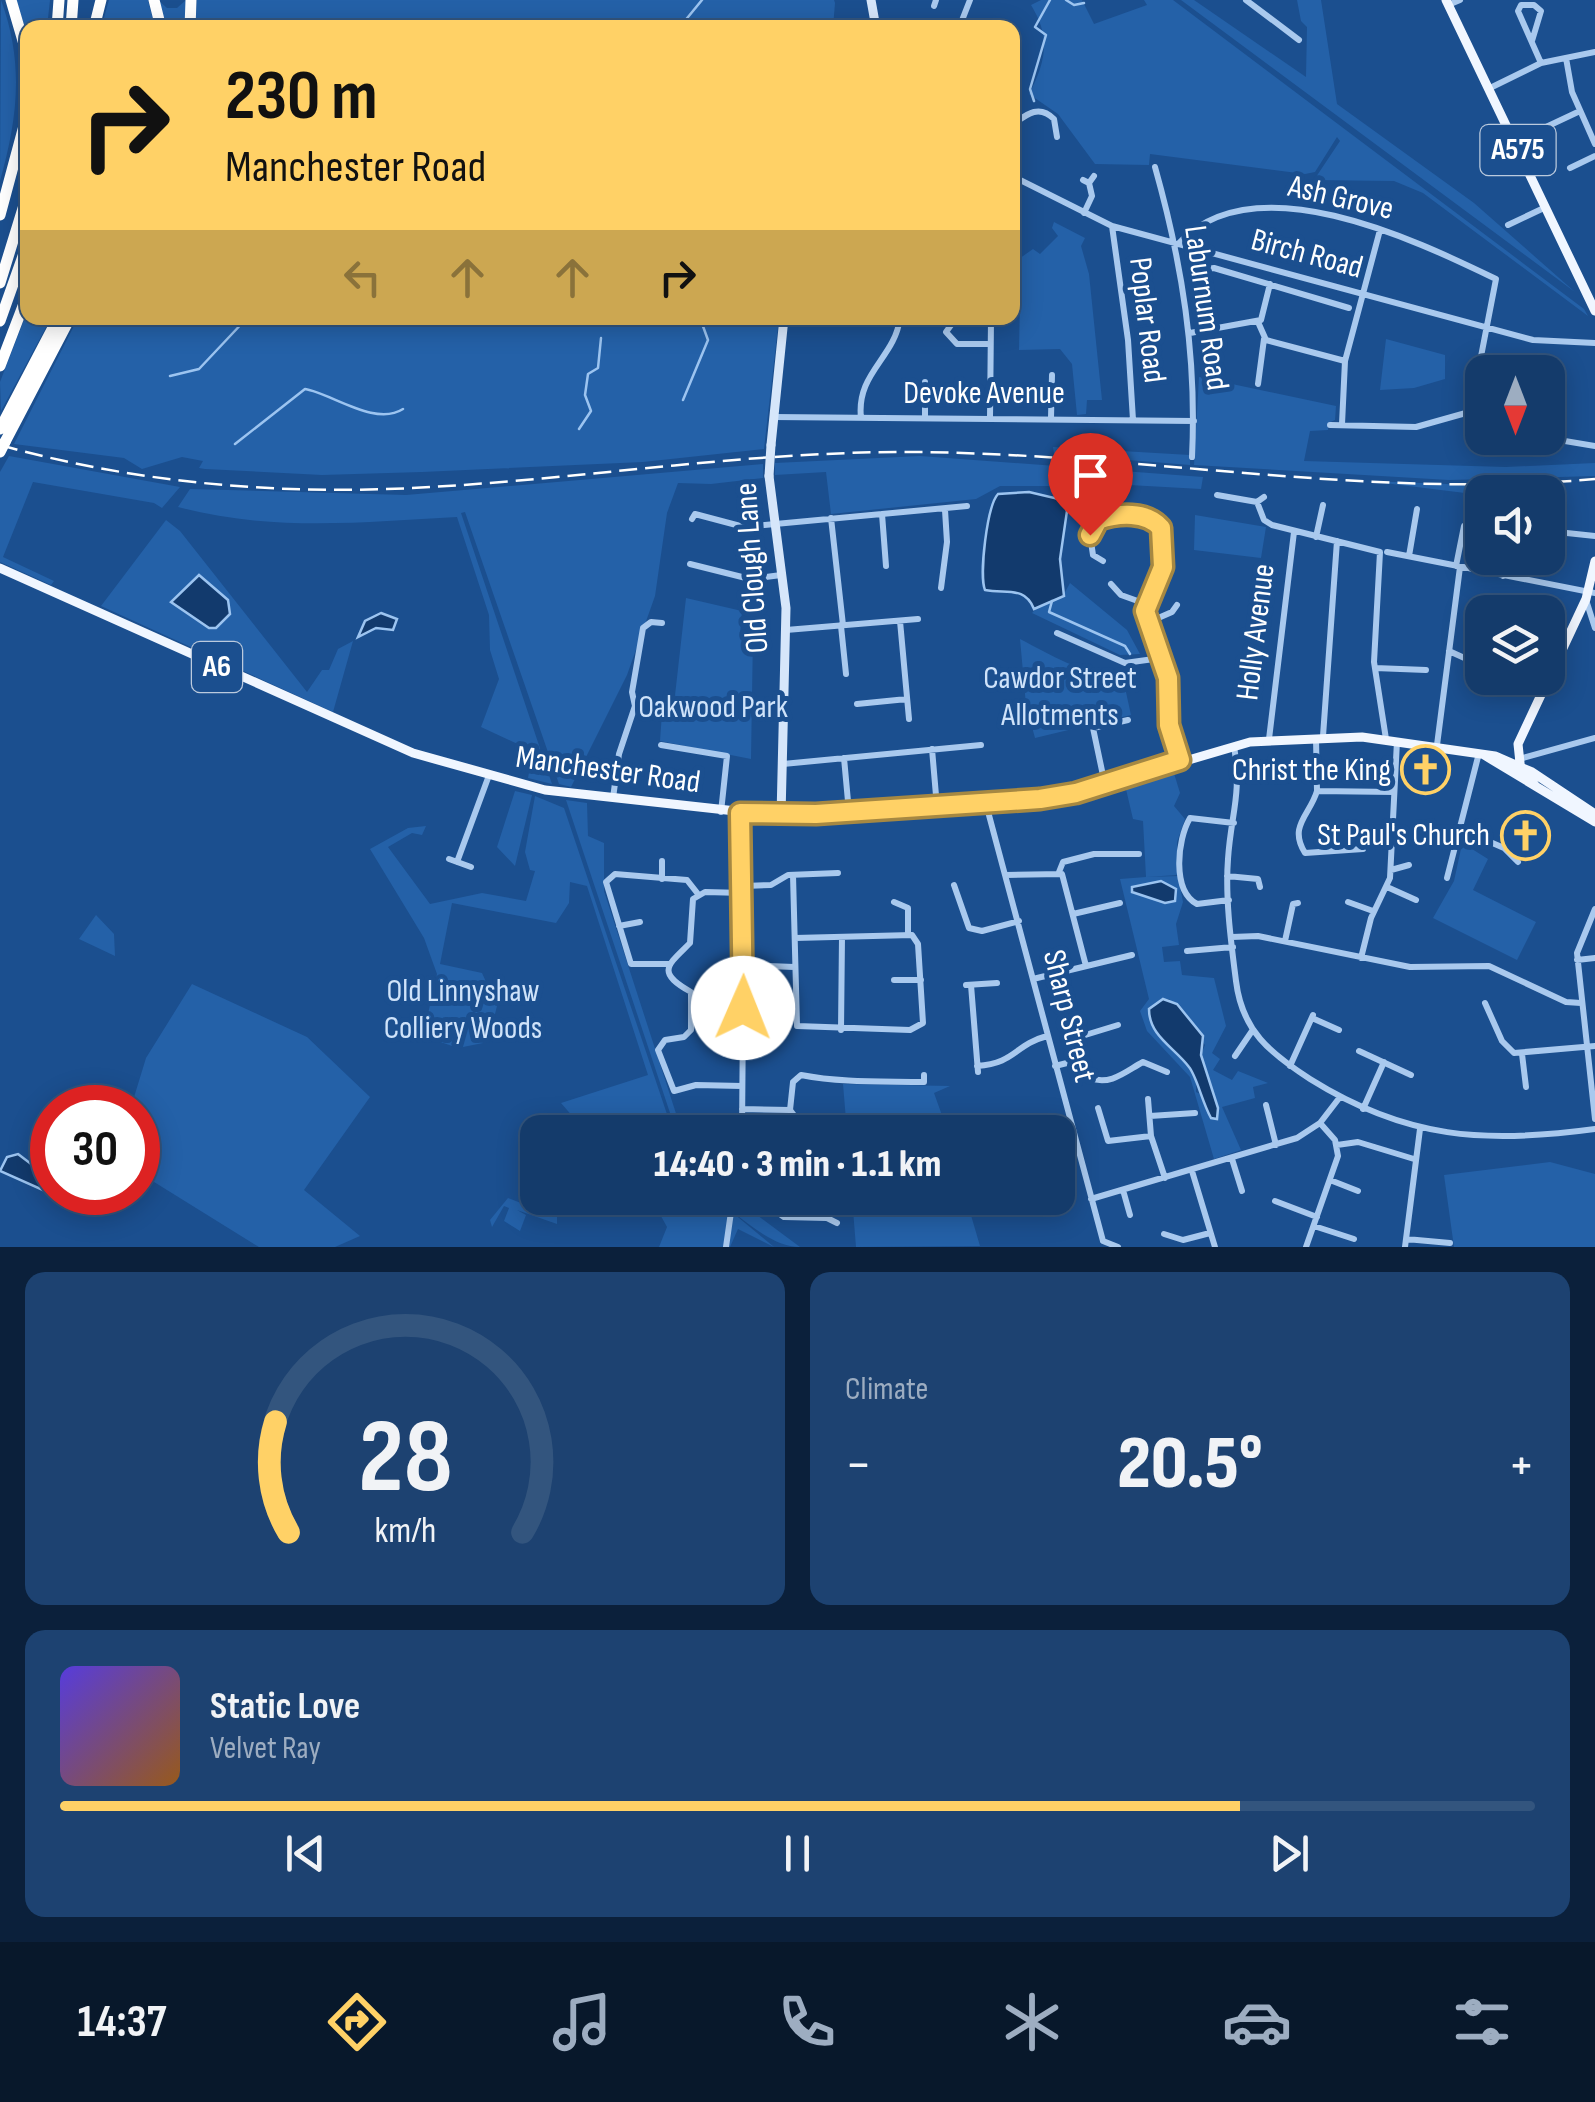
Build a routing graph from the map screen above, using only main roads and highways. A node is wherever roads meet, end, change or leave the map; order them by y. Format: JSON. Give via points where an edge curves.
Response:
{"nodes":[{"id":1,"x":12,"y":0,"type":"edge"},
{"id":2,"x":1447,"y":3,"type":"edge"},
{"id":3,"x":20,"y":29,"type":"edge"},
{"id":4,"x":20,"y":141,"type":"edge"},
{"id":5,"x":0,"y":215,"type":"edge"},
{"id":6,"x":20,"y":217,"type":"edge"},
{"id":7,"x":20,"y":265,"type":"edge"},
{"id":8,"x":3,"y":269,"type":"edge"},
{"id":9,"x":0,"y":282,"type":"edge"},
{"id":10,"x":1595,"y":310,"type":"edge"},
{"id":11,"x":20,"y":314,"type":"edge"},
{"id":12,"x":0,"y":321,"type":"edge"},
{"id":13,"x":54,"y":325,"type":"edge"},
{"id":14,"x":66,"y":325,"type":"edge"},
{"id":15,"x":0,"y":366,"type":"edge"},
{"id":16,"x":0,"y":429,"type":"edge"},
{"id":17,"x":2,"y":447,"type":"edge"},
{"id":18,"x":1595,"y":560,"type":"edge"},
{"id":19,"x":0,"y":568,"type":"edge"},
{"id":20,"x":1589,"y":595,"type":"edge"},
{"id":21,"x":1518,"y":744,"type":"junction"},
{"id":22,"x":1480,"y":753,"type":"junction"},
{"id":23,"x":1518,"y":762,"type":"junction"},
{"id":24,"x":1535,"y":785,"type":"junction"},
{"id":25,"x":1595,"y":814,"type":"edge"},
{"id":26,"x":1595,"y":822,"type":"edge"}],
"edges":[{"from":1,"to":3,"type":"highway"},
{"from":2,"to":10,"type":"main road","number":"A575"},
{"from":4,"to":5,"type":"highway"},
{"from":6,"to":8,"type":"highway"},
{"from":7,"to":12,"type":"highway"},
{"from":8,"to":9,"type":"highway"},
{"from":11,"to":15,"type":"highway"},
{"from":13,"to":16,"type":"highway"},
{"from":14,"to":17,"type":"highway"},
{"from":18,"to":20,"type":"main road"},
{"from":19,"to":22,"type":"main road","name":"Manchester Road","number":"A6","via":[[372,736],[488,778],[721,812],[848,813],[1060,796],[1269,739],[1391,739]]},
{"from":20,"to":21,"type":"main road"},
{"from":21,"to":22,"type":"main road"},
{"from":21,"to":23,"type":"main road"},
{"from":22,"to":23,"type":"main road","name":"Manchester Road","number":"A6"},
{"from":22,"to":24,"type":"main road","name":"Manchester Road","number":"A6"},
{"from":23,"to":24,"type":"main road"},
{"from":23,"to":25,"type":"main road","name":"Manchester Road","number":"A6"},
{"from":24,"to":26,"type":"main road","name":"Manchester Road","number":"A6"}]}
